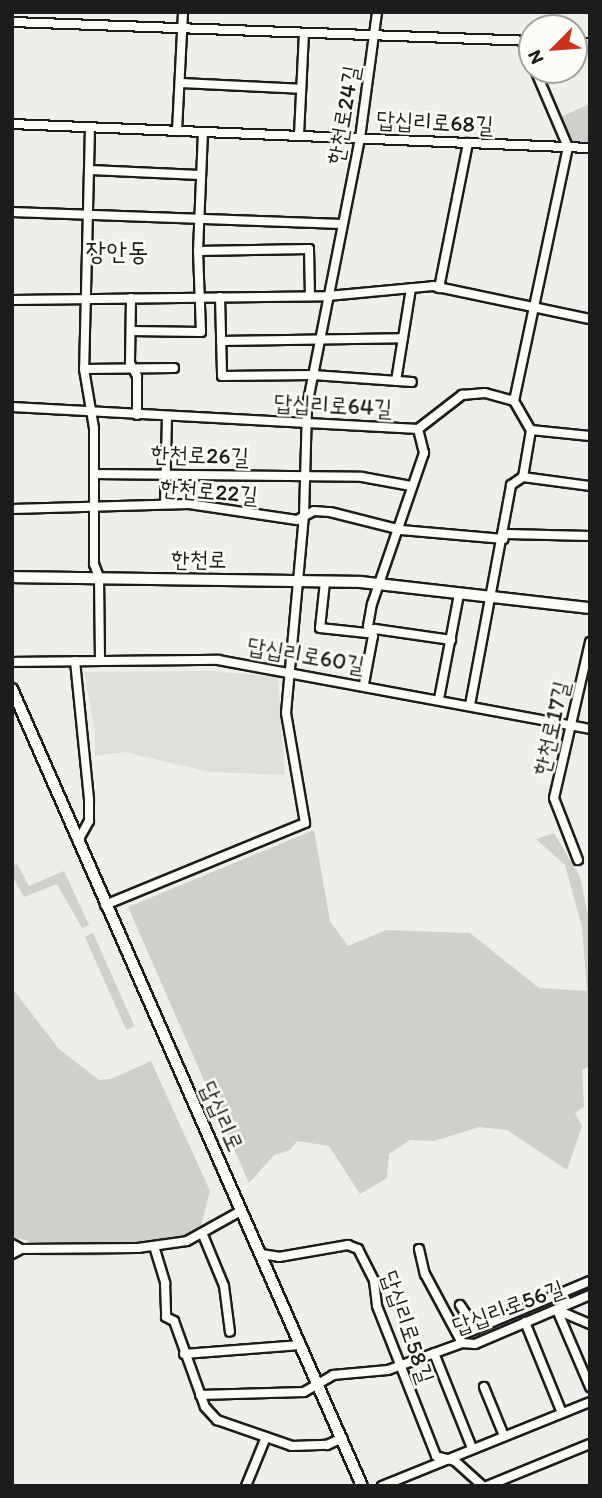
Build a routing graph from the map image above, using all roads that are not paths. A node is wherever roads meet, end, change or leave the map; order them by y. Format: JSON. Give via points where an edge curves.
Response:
{"nodes":[{"id":1,"x":183,"y":12,"type":"edge"},
{"id":2,"x":377,"y":12,"type":"edge"},
{"id":3,"x":12,"y":22,"type":"edge"},
{"id":4,"x":183,"y":29,"type":"junction"},
{"id":5,"x":304,"y":33,"type":"junction"},
{"id":6,"x":376,"y":36,"type":"junction"},
{"id":7,"x":518,"y":41,"type":"edge"},
{"id":8,"x":180,"y":83,"type":"junction"},
{"id":9,"x":541,"y":84,"type":"edge"},
{"id":10,"x":301,"y":89,"type":"junction"},
{"id":11,"x":12,"y":124,"type":"edge"},
{"id":12,"x":90,"y":128,"type":"junction"},
{"id":13,"x":177,"y":131,"type":"junction"},
{"id":14,"x":203,"y":132,"type":"junction"},
{"id":15,"x":299,"y":135,"type":"junction"},
{"id":16,"x":360,"y":138,"type":"junction"},
{"id":17,"x":467,"y":143,"type":"junction"},
{"id":18,"x":568,"y":147,"type":"junction"},
{"id":19,"x":590,"y":148,"type":"edge"},
{"id":20,"x":89,"y":170,"type":"junction"},
{"id":21,"x":201,"y":175,"type":"junction"},
{"id":22,"x":12,"y":212,"type":"edge"},
{"id":23,"x":87,"y":215,"type":"junction"},
{"id":24,"x":199,"y":218,"type":"junction"},
{"id":25,"x":342,"y":224,"type":"junction"},
{"id":26,"x":198,"y":251,"type":"junction"},
{"id":27,"x":411,"y":288,"type":"junction"},
{"id":28,"x":439,"y":288,"type":"junction"},
{"id":29,"x":310,"y":296,"type":"junction"},
{"id":30,"x":328,"y":296,"type":"junction"},
{"id":31,"x":201,"y":297,"type":"junction"},
{"id":32,"x":220,"y":297,"type":"junction"},
{"id":33,"x":83,"y":298,"type":"junction"},
{"id":34,"x":131,"y":298,"type":"junction"},
{"id":35,"x":12,"y":300,"type":"edge"},
{"id":36,"x":537,"y":308,"type":"junction"},
{"id":37,"x":590,"y":318,"type":"edge"},
{"id":38,"x":131,"y":331,"type":"junction"},
{"id":39,"x":320,"y":337,"type":"junction"},
{"id":40,"x":403,"y":338,"type":"junction"},
{"id":41,"x":221,"y":341,"type":"junction"},
{"id":42,"x":174,"y":368,"type":"dead end"},
{"id":43,"x":84,"y":369,"type":"junction"},
{"id":44,"x":133,"y":369,"type":"junction"},
{"id":45,"x":313,"y":375,"type":"junction"},
{"id":46,"x":396,"y":380,"type":"junction"},
{"id":47,"x":411,"y":382,"type":"dead end"},
{"id":48,"x":514,"y":401,"type":"junction"},
{"id":49,"x":12,"y":407,"type":"edge"},
{"id":50,"x":91,"y":414,"type":"junction"},
{"id":51,"x":137,"y":415,"type":"junction"},
{"id":52,"x":167,"y":416,"type":"junction"},
{"id":53,"x":307,"y":423,"type":"junction"},
{"id":54,"x":418,"y":429,"type":"junction"},
{"id":55,"x":531,"y":430,"type":"junction"},
{"id":56,"x":590,"y":436,"type":"edge"},
{"id":57,"x":164,"y":472,"type":"junction"},
{"id":58,"x":94,"y":474,"type":"junction"},
{"id":59,"x":304,"y":476,"type":"junction"},
{"id":60,"x":523,"y":477,"type":"junction"},
{"id":61,"x":411,"y":486,"type":"junction"},
{"id":62,"x":590,"y":486,"type":"edge"},
{"id":63,"x":165,"y":504,"type":"junction"},
{"id":64,"x":93,"y":508,"type":"junction"},
{"id":65,"x":12,"y":509,"type":"edge"},
{"id":66,"x":304,"y":516,"type":"junction"},
{"id":67,"x":397,"y":528,"type":"junction"},
{"id":68,"x":504,"y":536,"type":"junction"},
{"id":69,"x":590,"y":536,"type":"edge"},
{"id":70,"x":12,"y":577,"type":"edge"},
{"id":71,"x":99,"y":577,"type":"junction"},
{"id":72,"x":299,"y":582,"type":"junction"},
{"id":73,"x":325,"y":582,"type":"junction"},
{"id":74,"x":380,"y":585,"type":"junction"},
{"id":75,"x":459,"y":594,"type":"junction"},
{"id":76,"x":491,"y":597,"type":"junction"},
{"id":77,"x":590,"y":608,"type":"edge"},
{"id":78,"x":370,"y":631,"type":"junction"},
{"id":79,"x":451,"y":640,"type":"junction"},
{"id":80,"x":590,"y":642,"type":"edge"},
{"id":81,"x":75,"y":661,"type":"junction"},
{"id":82,"x":100,"y":661,"type":"junction"},
{"id":83,"x":12,"y":662,"type":"edge"},
{"id":84,"x":288,"y":670,"type":"junction"},
{"id":85,"x":364,"y":684,"type":"junction"},
{"id":86,"x":12,"y":689,"type":"edge"},
{"id":87,"x":439,"y":699,"type":"junction"},
{"id":88,"x":470,"y":705,"type":"junction"},
{"id":89,"x":572,"y":725,"type":"junction"},
{"id":90,"x":590,"y":729,"type":"edge"},
{"id":91,"x":78,"y":841,"type":"junction"},
{"id":92,"x":578,"y":860,"type":"dead end"},
{"id":93,"x":105,"y":905,"type":"junction"},
{"id":94,"x":241,"y":1211,"type":"junction"},
{"id":95,"x":203,"y":1235,"type":"junction"},
{"id":96,"x":12,"y":1244,"type":"edge"},
{"id":97,"x":154,"y":1246,"type":"junction"},
{"id":98,"x":21,"y":1249,"type":"junction"},
{"id":99,"x":419,"y":1249,"type":"dead end"},
{"id":100,"x":12,"y":1254,"type":"edge"},
{"id":101,"x":261,"y":1254,"type":"junction"},
{"id":102,"x":590,"y":1281,"type":"edge"},
{"id":103,"x":590,"y":1295,"type":"edge"},
{"id":104,"x":460,"y":1305,"type":"dead end"},
{"id":105,"x":557,"y":1310,"type":"junction"},
{"id":106,"x":525,"y":1322,"type":"junction"},
{"id":107,"x":590,"y":1324,"type":"edge"},
{"id":108,"x":476,"y":1329,"type":"junction"},
{"id":109,"x":230,"y":1332,"type":"dead end"},
{"id":110,"x":461,"y":1340,"type":"junction"},
{"id":111,"x":301,"y":1345,"type":"junction"},
{"id":112,"x":434,"y":1353,"type":"junction"},
{"id":113,"x":184,"y":1354,"type":"junction"},
{"id":114,"x":400,"y":1367,"type":"junction"},
{"id":115,"x":318,"y":1384,"type":"junction"},
{"id":116,"x":484,"y":1387,"type":"dead end"},
{"id":117,"x":590,"y":1387,"type":"edge"},
{"id":118,"x":200,"y":1395,"type":"junction"},
{"id":119,"x":590,"y":1402,"type":"edge"},
{"id":120,"x":562,"y":1413,"type":"junction"},
{"id":121,"x":503,"y":1436,"type":"junction"},
{"id":122,"x":266,"y":1437,"type":"junction"},
{"id":123,"x":342,"y":1438,"type":"junction"},
{"id":124,"x":590,"y":1444,"type":"edge"},
{"id":125,"x":472,"y":1448,"type":"junction"},
{"id":126,"x":446,"y":1459,"type":"junction"},
{"id":127,"x":246,"y":1486,"type":"edge"},
{"id":128,"x":362,"y":1486,"type":"edge"},
{"id":129,"x":382,"y":1486,"type":"edge"},
{"id":130,"x":485,"y":1486,"type":"edge"}],
"edges":[{"from":1,"to":4,"type":"street"},
{"from":2,"to":6,"type":"street","name":"한천로24길"},
{"from":3,"to":4,"type":"street"},
{"from":4,"to":5,"type":"street"},
{"from":4,"to":8,"type":"street"},
{"from":5,"to":6,"type":"street"},
{"from":5,"to":10,"type":"street"},
{"from":6,"to":7,"type":"street"},
{"from":6,"to":16,"type":"street","name":"한천로24길"},
{"from":8,"to":10,"type":"street"},
{"from":8,"to":13,"type":"street"},
{"from":9,"to":18,"type":"street"},
{"from":10,"to":15,"type":"street"},
{"from":11,"to":12,"type":"street","name":"답십리로68길"},
{"from":12,"to":13,"type":"street","name":"답십리로68길"},
{"from":12,"to":20,"type":"street"},
{"from":13,"to":14,"type":"street","name":"답십리로68길"},
{"from":14,"to":15,"type":"street","name":"답십리로68길"},
{"from":14,"to":21,"type":"street"},
{"from":15,"to":16,"type":"street","name":"답십리로68길"},
{"from":16,"to":17,"type":"street","name":"답십리로68길"},
{"from":16,"to":25,"type":"street","name":"한천로24길"},
{"from":17,"to":18,"type":"street","name":"답십리로68길"},
{"from":17,"to":28,"type":"street"},
{"from":18,"to":19,"type":"street","name":"답십리로68길"},
{"from":18,"to":36,"type":"street"},
{"from":20,"to":21,"type":"street"},
{"from":20,"to":23,"type":"street"},
{"from":21,"to":24,"type":"street"},
{"from":22,"to":23,"type":"street"},
{"from":23,"to":24,"type":"street"},
{"from":23,"to":33,"type":"street"},
{"from":24,"to":25,"type":"street"},
{"from":24,"to":26,"type":"street"},
{"from":25,"to":30,"type":"street","name":"한천로24길"},
{"from":26,"to":29,"type":"street","via":[[309,249]]},
{"from":26,"to":31,"type":"street"},
{"from":27,"to":28,"type":"street"},
{"from":27,"to":30,"type":"street"},
{"from":27,"to":40,"type":"street"},
{"from":28,"to":36,"type":"street"},
{"from":29,"to":30,"type":"street"},
{"from":29,"to":32,"type":"street"},
{"from":30,"to":39,"type":"street","name":"한천로24길"},
{"from":31,"to":32,"type":"street"},
{"from":31,"to":34,"type":"street"},
{"from":31,"to":38,"type":"street","via":[[201,332]]},
{"from":32,"to":41,"type":"street"},
{"from":33,"to":34,"type":"street"},
{"from":33,"to":35,"type":"street"},
{"from":33,"to":43,"type":"street"},
{"from":34,"to":38,"type":"street"},
{"from":36,"to":37,"type":"street"},
{"from":36,"to":48,"type":"street"},
{"from":38,"to":44,"type":"street"},
{"from":39,"to":40,"type":"street"},
{"from":39,"to":41,"type":"street"},
{"from":39,"to":45,"type":"street","name":"한천로24길"},
{"from":40,"to":46,"type":"street"},
{"from":41,"to":45,"type":"street","via":[[222,376]]},
{"from":42,"to":44,"type":"street"},
{"from":43,"to":44,"type":"street"},
{"from":43,"to":50,"type":"street"},
{"from":44,"to":51,"type":"street"},
{"from":45,"to":46,"type":"street"},
{"from":45,"to":53,"type":"street","name":"한천로24길"},
{"from":46,"to":47,"type":"street"},
{"from":48,"to":54,"type":"street","name":"답십리로64길","via":[[485,393],[462,396]]},
{"from":48,"to":55,"type":"street"},
{"from":49,"to":50,"type":"street","name":"답십리로64길"},
{"from":50,"to":51,"type":"street","name":"답십리로64길"},
{"from":50,"to":58,"type":"street"},
{"from":51,"to":52,"type":"street","name":"답십리로64길"},
{"from":52,"to":53,"type":"street","name":"답십리로64길"},
{"from":52,"to":57,"type":"street"},
{"from":53,"to":54,"type":"street","name":"답십리로64길"},
{"from":53,"to":59,"type":"street","name":"한천로24길"},
{"from":54,"to":61,"type":"street","via":[[424,453]]},
{"from":55,"to":56,"type":"street"},
{"from":55,"to":60,"type":"street"},
{"from":57,"to":58,"type":"street","name":"한천로26길"},
{"from":57,"to":59,"type":"street","name":"한천로26길"},
{"from":57,"to":63,"type":"street"},
{"from":58,"to":64,"type":"street"},
{"from":59,"to":61,"type":"street","via":[[362,477]]},
{"from":59,"to":66,"type":"street","name":"한천로24길"},
{"from":60,"to":62,"type":"street"},
{"from":60,"to":68,"type":"street","via":[[511,485]]},
{"from":61,"to":67,"type":"street"},
{"from":63,"to":64,"type":"street","name":"한천로22길"},
{"from":63,"to":66,"type":"street","name":"한천로22길","via":[[220,507],[297,520]]},
{"from":64,"to":65,"type":"street","name":"한천로22길"},
{"from":64,"to":71,"type":"street","via":[[94,564]]},
{"from":66,"to":67,"type":"street","name":"한천로22길","via":[[330,512]]},
{"from":66,"to":72,"type":"street","name":"한천로24길"},
{"from":67,"to":68,"type":"street","name":"한천로22길"},
{"from":67,"to":74,"type":"street"},
{"from":68,"to":69,"type":"street","name":"한천로22길"},
{"from":68,"to":76,"type":"street"},
{"from":70,"to":71,"type":"main road","name":"한천로"},
{"from":71,"to":72,"type":"main road","name":"한천로"},
{"from":71,"to":82,"type":"street"},
{"from":72,"to":73,"type":"main road","name":"한천로"},
{"from":72,"to":84,"type":"street"},
{"from":73,"to":74,"type":"main road","name":"한천로"},
{"from":73,"to":78,"type":"street","via":[[320,628]]},
{"from":74,"to":75,"type":"main road","name":"한천로"},
{"from":74,"to":78,"type":"street","via":[[372,604]]},
{"from":75,"to":76,"type":"main road","name":"한천로"},
{"from":75,"to":79,"type":"street"},
{"from":76,"to":77,"type":"main road","name":"한천로"},
{"from":76,"to":88,"type":"street"},
{"from":78,"to":79,"type":"street"},
{"from":78,"to":85,"type":"street"},
{"from":79,"to":87,"type":"street"},
{"from":80,"to":89,"type":"street","name":"한천로17길"},
{"from":81,"to":82,"type":"street","name":"답십리로60길"},
{"from":81,"to":83,"type":"street","name":"답십리로60길"},
{"from":81,"to":91,"type":"street","via":[[89,821]]},
{"from":82,"to":84,"type":"street","name":"답십리로60길","via":[[218,660]]},
{"from":84,"to":85,"type":"street","name":"답십리로60길"},
{"from":84,"to":93,"type":"street","via":[[285,713],[305,823]]},
{"from":85,"to":87,"type":"street","name":"답십리로60길"},
{"from":86,"to":91,"type":"main road","name":"답십리로"},
{"from":87,"to":88,"type":"street","name":"답십리로60길"},
{"from":88,"to":89,"type":"street","name":"답십리로60길"},
{"from":89,"to":90,"type":"street","name":"답십리로60길"},
{"from":89,"to":92,"type":"street","name":"한천로17길","via":[[554,798]]},
{"from":91,"to":93,"type":"main road","name":"답십리로"},
{"from":93,"to":94,"type":"main road","name":"답십리로"},
{"from":94,"to":95,"type":"street","via":[[229,1214]]},
{"from":94,"to":101,"type":"main road","name":"답십리로"},
{"from":95,"to":97,"type":"street"},
{"from":95,"to":109,"type":"street","via":[[224,1286]]},
{"from":96,"to":98,"type":"street"},
{"from":97,"to":98,"type":"street"},
{"from":97,"to":113,"type":"street","via":[[165,1283],[166,1317],[174,1321]]},
{"from":98,"to":100,"type":"street"},
{"from":99,"to":110,"type":"street","via":[[425,1274]]},
{"from":101,"to":111,"type":"main road","name":"답십리로"},
{"from":101,"to":114,"type":"street","name":"답십리로58길","via":[[279,1257],[348,1245],[358,1249],[374,1281],[377,1306]]},
{"from":102,"to":108,"type":"street"},
{"from":103,"to":105,"type":"street","name":"답십리로56길"},
{"from":104,"to":108,"type":"street"},
{"from":105,"to":106,"type":"street","name":"답십리로56길"},
{"from":105,"to":107,"type":"street"},
{"from":105,"to":117,"type":"street"},
{"from":106,"to":110,"type":"street","name":"답십리로56길","via":[[475,1344]]},
{"from":106,"to":120,"type":"street"},
{"from":108,"to":110,"type":"street"},
{"from":110,"to":112,"type":"street","name":"답십리로56길"},
{"from":111,"to":113,"type":"street"},
{"from":111,"to":115,"type":"main road","name":"답십리로"},
{"from":112,"to":114,"type":"street","name":"답십리로56길"},
{"from":112,"to":125,"type":"street"},
{"from":113,"to":118,"type":"street"},
{"from":114,"to":115,"type":"street","name":"답십리로56길","via":[[333,1375]]},
{"from":114,"to":126,"type":"street","name":"답십리로58길","via":[[436,1456]]},
{"from":115,"to":118,"type":"street","via":[[291,1394]]},
{"from":115,"to":123,"type":"main road","name":"답십리로"},
{"from":116,"to":121,"type":"street"},
{"from":118,"to":122,"type":"street","via":[[216,1420]]},
{"from":119,"to":120,"type":"street"},
{"from":120,"to":121,"type":"street"},
{"from":121,"to":125,"type":"street"},
{"from":122,"to":123,"type":"street","via":[[292,1446],[327,1445]]},
{"from":122,"to":127,"type":"street"},
{"from":123,"to":128,"type":"main road","name":"답십리로"},
{"from":124,"to":130,"type":"street"},
{"from":125,"to":126,"type":"street"},
{"from":126,"to":129,"type":"street"},
{"from":126,"to":130,"type":"street","name":"답십리로58길"}]}
